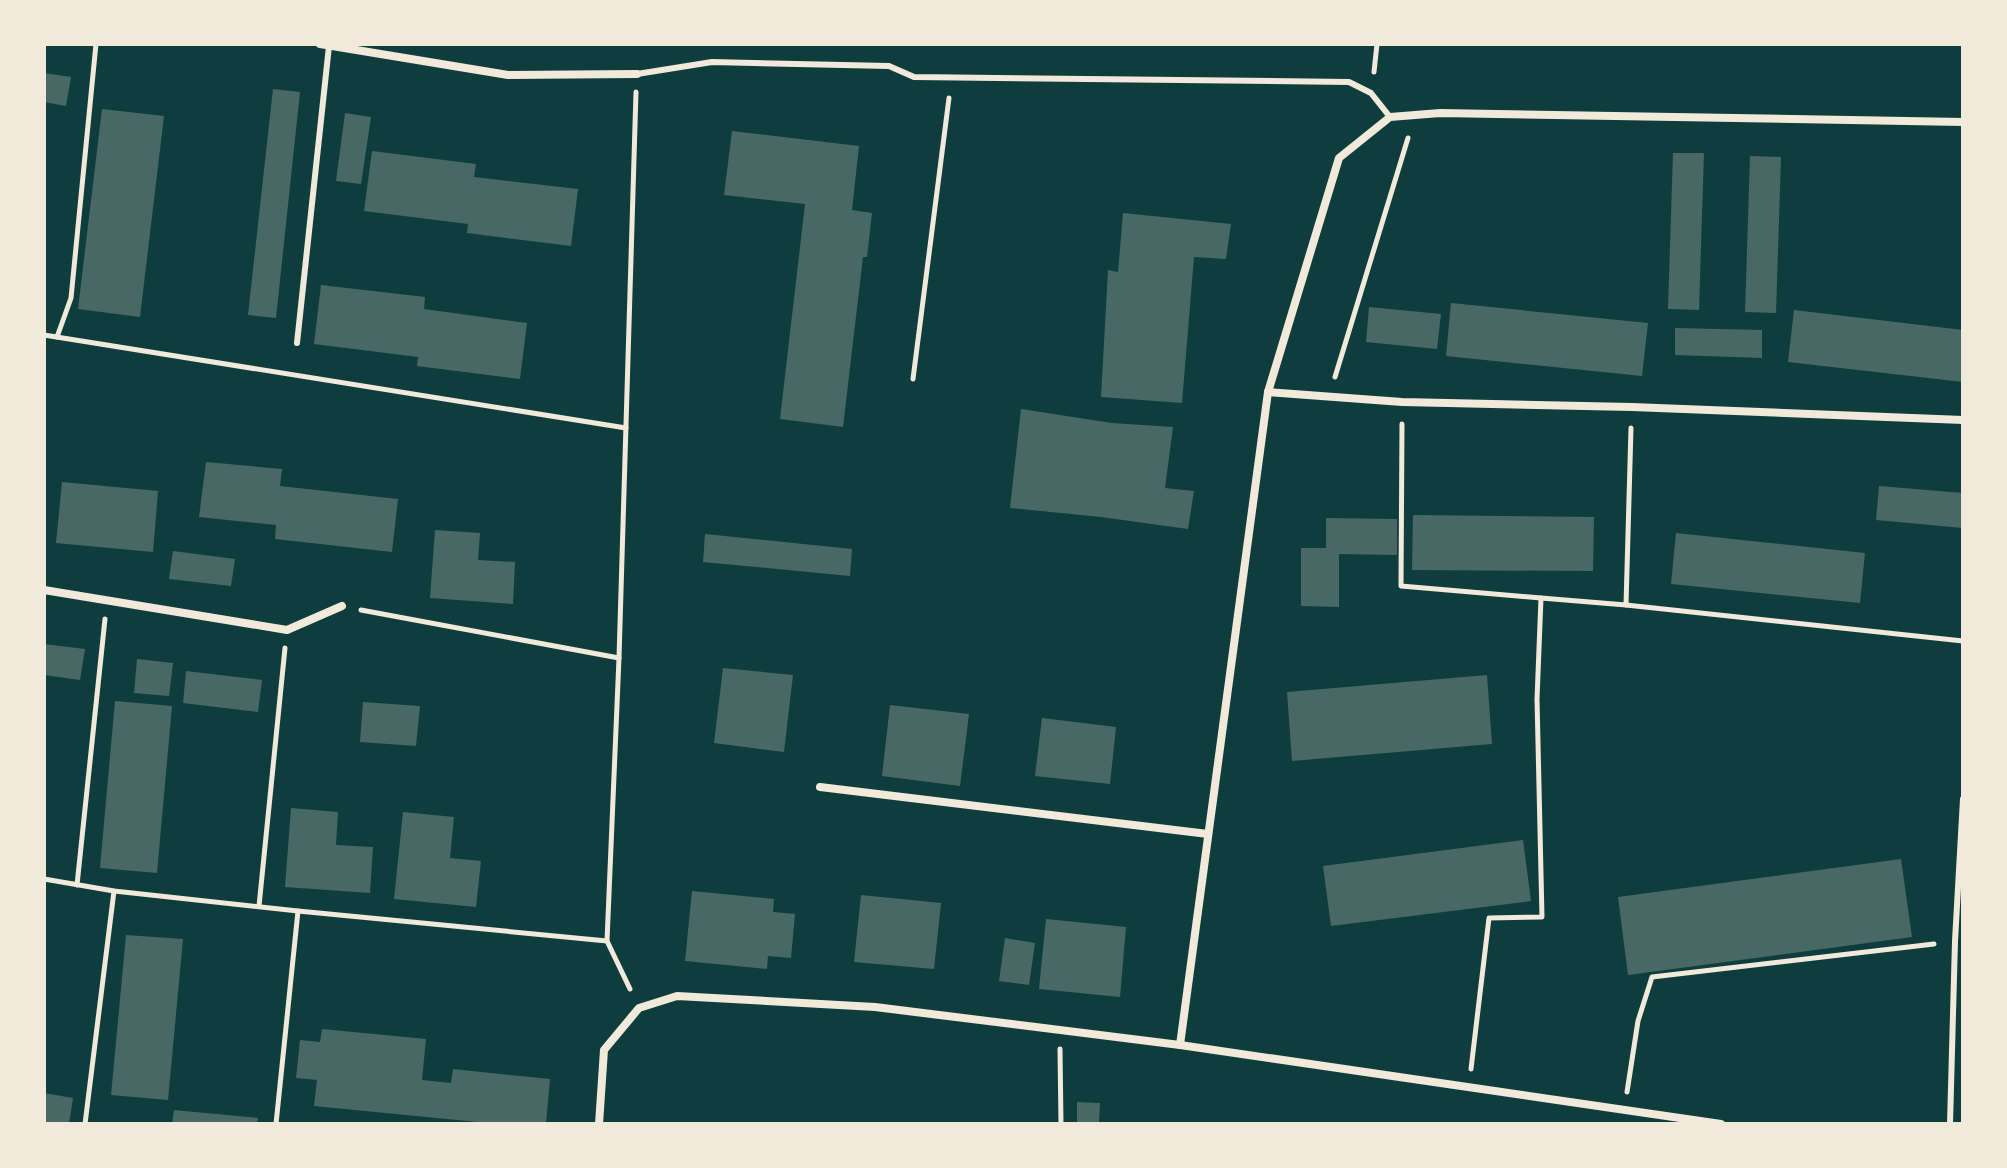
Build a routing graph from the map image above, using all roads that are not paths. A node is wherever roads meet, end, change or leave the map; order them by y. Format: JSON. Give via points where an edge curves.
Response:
{"nodes":[{"id":1,"x":325,"y":45,"type":"edge"},
{"id":2,"x":637,"y":74,"type":"joint"},
{"id":3,"x":1390,"y":117,"type":"junction"},
{"id":4,"x":1963,"y":122,"type":"edge"},
{"id":5,"x":297,"y":343,"type":"dead end"},
{"id":6,"x":1268,"y":392,"type":"junction"},
{"id":7,"x":1963,"y":420,"type":"edge"},
{"id":8,"x":44,"y":590,"type":"edge"},
{"id":9,"x":342,"y":606,"type":"road end"},
{"id":10,"x":820,"y":787,"type":"dead end"},
{"id":11,"x":1963,"y":799,"type":"edge"},
{"id":12,"x":1208,"y":834,"type":"junction"},
{"id":13,"x":1180,"y":1045,"type":"junction"},
{"id":14,"x":599,"y":1124,"type":"edge"},
{"id":15,"x":1721,"y":1124,"type":"edge"},
{"id":16,"x":1950,"y":1124,"type":"edge"}],
"edges":[{"from":1,"to":2,"type":"street","via":[[508,75]]},
{"from":1,"to":5,"type":"lane"},
{"from":2,"to":3,"type":"lane","via":[[712,62],[889,66],[914,77],[1349,82],[1371,93]]},
{"from":3,"to":4,"type":"street","via":[[1440,113]]},
{"from":3,"to":6,"type":"street","via":[[1339,158]]},
{"from":6,"to":7,"type":"street","via":[[1402,402]]},
{"from":6,"to":12,"type":"street"},
{"from":8,"to":9,"type":"street","via":[[287,630]]},
{"from":10,"to":12,"type":"street"},
{"from":11,"to":16,"type":"lane"},
{"from":12,"to":13,"type":"street"},
{"from":13,"to":14,"type":"street","via":[[875,1007],[677,996],[639,1008],[604,1050]]},
{"from":13,"to":15,"type":"street"}]}
